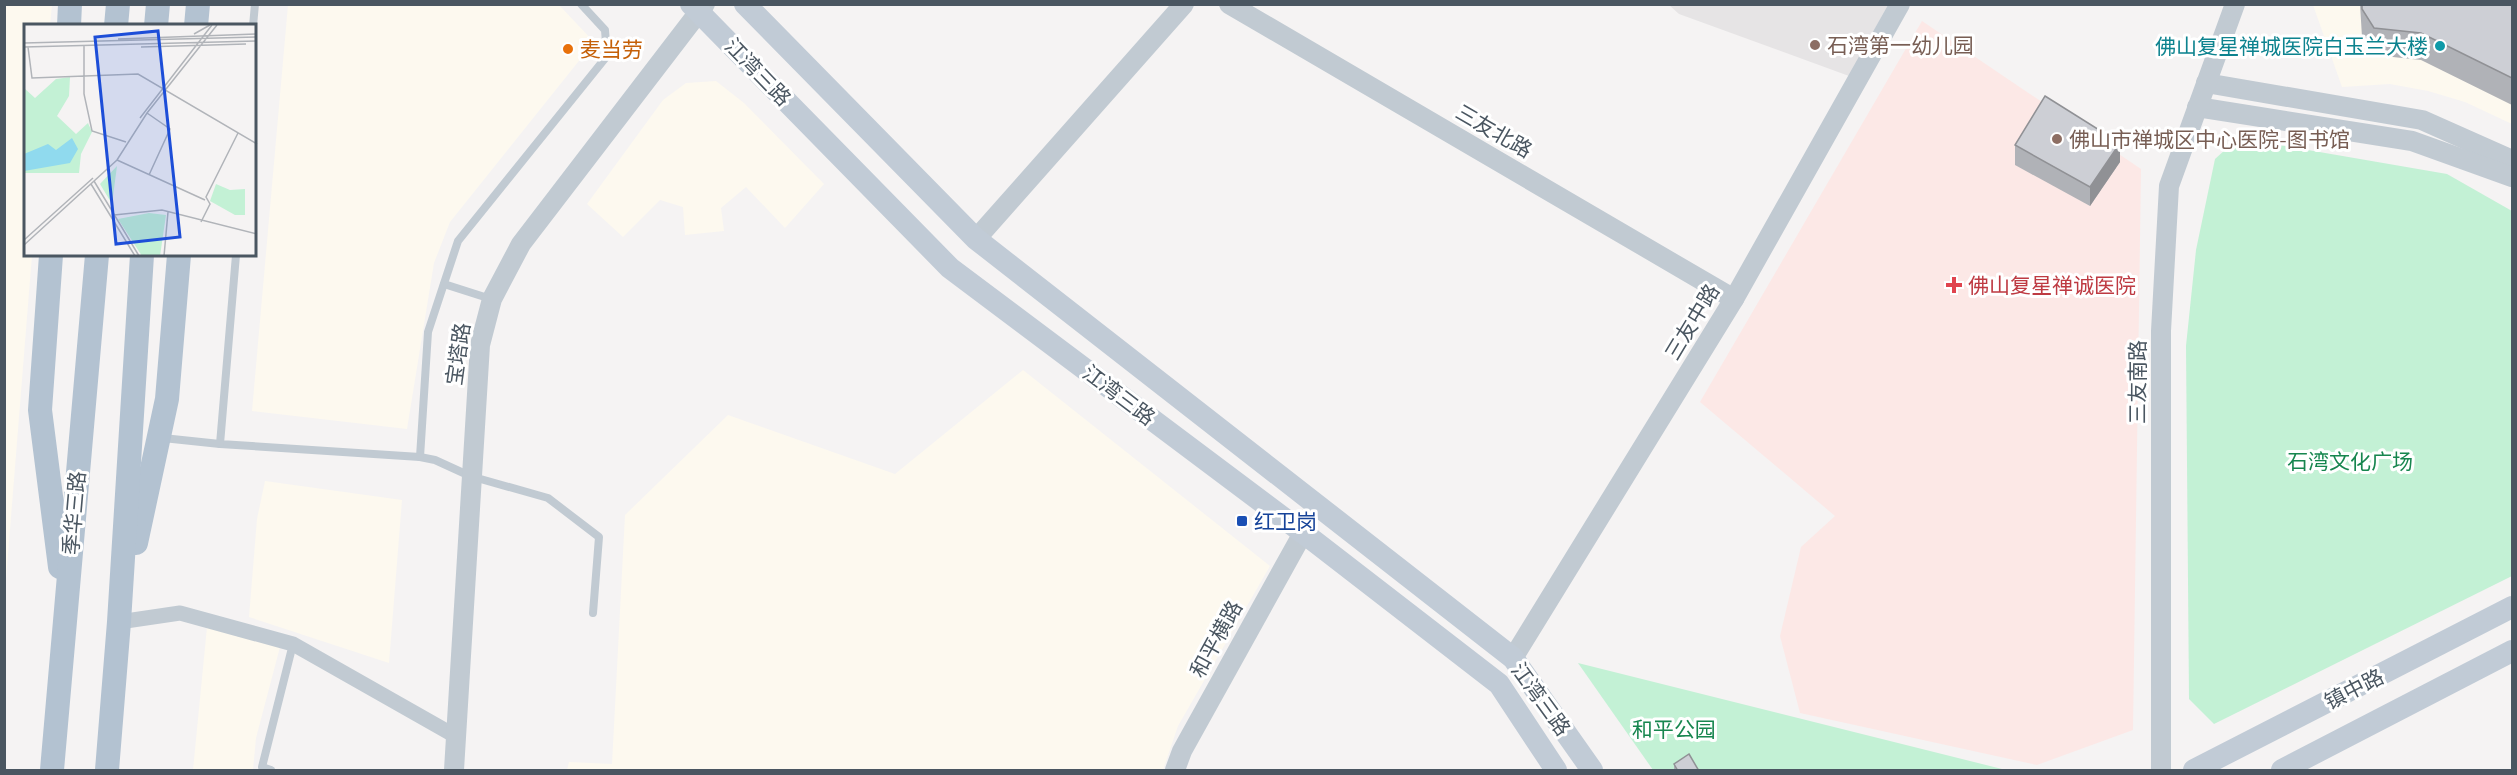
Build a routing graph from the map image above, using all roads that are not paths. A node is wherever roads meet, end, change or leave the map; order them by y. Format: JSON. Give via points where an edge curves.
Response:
{"nodes":[{"id":1,"x":70,"y":4,"type":"edge"},
{"id":2,"x":118,"y":4,"type":"edge"},
{"id":3,"x":158,"y":4,"type":"edge"},
{"id":4,"x":198,"y":4,"type":"edge"},
{"id":5,"x":255,"y":4,"type":"edge"},
{"id":6,"x":581,"y":4,"type":"edge"},
{"id":7,"x":745,"y":4,"type":"edge"},
{"id":8,"x":1184,"y":4,"type":"edge"},
{"id":9,"x":1229,"y":4,"type":"edge"},
{"id":10,"x":1900,"y":4,"type":"edge"},
{"id":11,"x":2235,"y":4,"type":"edge"},
{"id":12,"x":699,"y":7,"type":"edge"},
{"id":13,"x":69,"y":24,"type":"edge"},
{"id":14,"x":116,"y":24,"type":"edge"},
{"id":15,"x":156,"y":24,"type":"edge"},
{"id":16,"x":196,"y":24,"type":"edge"},
{"id":17,"x":253,"y":24,"type":"edge"},
{"id":18,"x":2206,"y":83,"type":"junction"},
{"id":19,"x":2197,"y":107,"type":"junction"},
{"id":20,"x":2512,"y":160,"type":"edge"},
{"id":21,"x":2512,"y":177,"type":"edge"},
{"id":22,"x":976,"y":239,"type":"junction"},
{"id":23,"x":51,"y":256,"type":"edge"},
{"id":24,"x":96,"y":256,"type":"edge"},
{"id":25,"x":142,"y":256,"type":"edge"},
{"id":26,"x":179,"y":256,"type":"edge"},
{"id":27,"x":236,"y":256,"type":"edge"},
{"id":28,"x":444,"y":285,"type":"junction"},
{"id":29,"x":492,"y":299,"type":"junction"},
{"id":30,"x":1734,"y":299,"type":"junction"},
{"id":31,"x":159,"y":438,"type":"junction"},
{"id":32,"x":219,"y":444,"type":"junction"},
{"id":33,"x":420,"y":457,"type":"junction"},
{"id":34,"x":470,"y":476,"type":"junction"},
{"id":35,"x":1303,"y":533,"type":"junction"},
{"id":36,"x":2512,"y":607,"type":"edge"},
{"id":37,"x":593,"y":613,"type":"dead end"},
{"id":38,"x":66,"y":614,"type":"junction"},
{"id":39,"x":119,"y":622,"type":"junction"},
{"id":40,"x":293,"y":644,"type":"junction"},
{"id":41,"x":2512,"y":651,"type":"edge"},
{"id":42,"x":1513,"y":658,"type":"junction"},
{"id":43,"x":457,"y":737,"type":"junction"},
{"id":44,"x":52,"y":771,"type":"edge"},
{"id":45,"x":106,"y":771,"type":"edge"},
{"id":46,"x":271,"y":771,"type":"edge"},
{"id":47,"x":454,"y":771,"type":"edge"},
{"id":48,"x":1175,"y":771,"type":"edge"},
{"id":49,"x":1557,"y":771,"type":"edge"},
{"id":50,"x":1592,"y":771,"type":"edge"},
{"id":51,"x":2161,"y":771,"type":"edge"},
{"id":52,"x":2194,"y":771,"type":"edge"},
{"id":53,"x":2282,"y":771,"type":"edge"}],
"edges":[{"from":1,"to":13,"type":"main road"},
{"from":2,"to":14,"type":"main road"},
{"from":3,"to":15,"type":"main road"},
{"from":4,"to":16,"type":"main road"},
{"from":5,"to":17,"type":"lane"},
{"from":6,"to":28,"type":"lane","via":[[605,30],[607,56],[458,241]]},
{"from":7,"to":22,"type":"main road","name":"江湾三路"},
{"from":8,"to":22,"type":"street"},
{"from":9,"to":30,"type":"street","name":"三友北路"},
{"from":10,"to":30,"type":"street","name":"三友中路"},
{"from":11,"to":18,"type":"street","name":"三友南路"},
{"from":12,"to":29,"type":"street","name":"宝塔路","via":[[521,243]]},
{"from":12,"to":35,"type":"main road","name":"江湾三路","via":[[951,268]]},
{"from":18,"to":19,"type":"street","name":"三友南路"},
{"from":18,"to":20,"type":"street","via":[[2422,120]]},
{"from":19,"to":21,"type":"street","via":[[2412,141]]},
{"from":19,"to":51,"type":"street","name":"三友南路","via":[[2169,186],[2161,331]]},
{"from":22,"to":42,"type":"main road","name":"江湾三路"},
{"from":23,"to":38,"type":"main road","via":[[40,410]]},
{"from":24,"to":38,"type":"main road","name":"季华三路"},
{"from":25,"to":39,"type":"main road"},
{"from":26,"to":31,"type":"main road","via":[[167,399]]},
{"from":27,"to":32,"type":"lane"},
{"from":28,"to":29,"type":"lane"},
{"from":28,"to":33,"type":"lane","via":[[428,332]]},
{"from":29,"to":34,"type":"street","name":"宝塔路","via":[[480,345]]},
{"from":30,"to":42,"type":"street","name":"三友中路"},
{"from":31,"to":32,"type":"lane"},
{"from":31,"to":39,"type":"main road"},
{"from":32,"to":33,"type":"lane"},
{"from":33,"to":34,"type":"lane"},
{"from":34,"to":37,"type":"lane","via":[[548,498],[599,537]]},
{"from":34,"to":43,"type":"street","name":"宝塔路"},
{"from":35,"to":48,"type":"street","name":"和平横路","via":[[1182,751]]},
{"from":35,"to":49,"type":"main road","name":"江湾三路","via":[[1499,684]]},
{"from":36,"to":52,"type":"main road","name":"镇中路"},
{"from":38,"to":44,"type":"main road","name":"季华三路"},
{"from":39,"to":40,"type":"street","via":[[180,613]]},
{"from":39,"to":45,"type":"main road"},
{"from":40,"to":43,"type":"street"},
{"from":40,"to":46,"type":"lane","via":[[262,767]]},
{"from":41,"to":53,"type":"main road","name":"镇中路"},
{"from":42,"to":50,"type":"main road","name":"江湾三路"},
{"from":43,"to":47,"type":"street","name":"宝塔路"}]}
